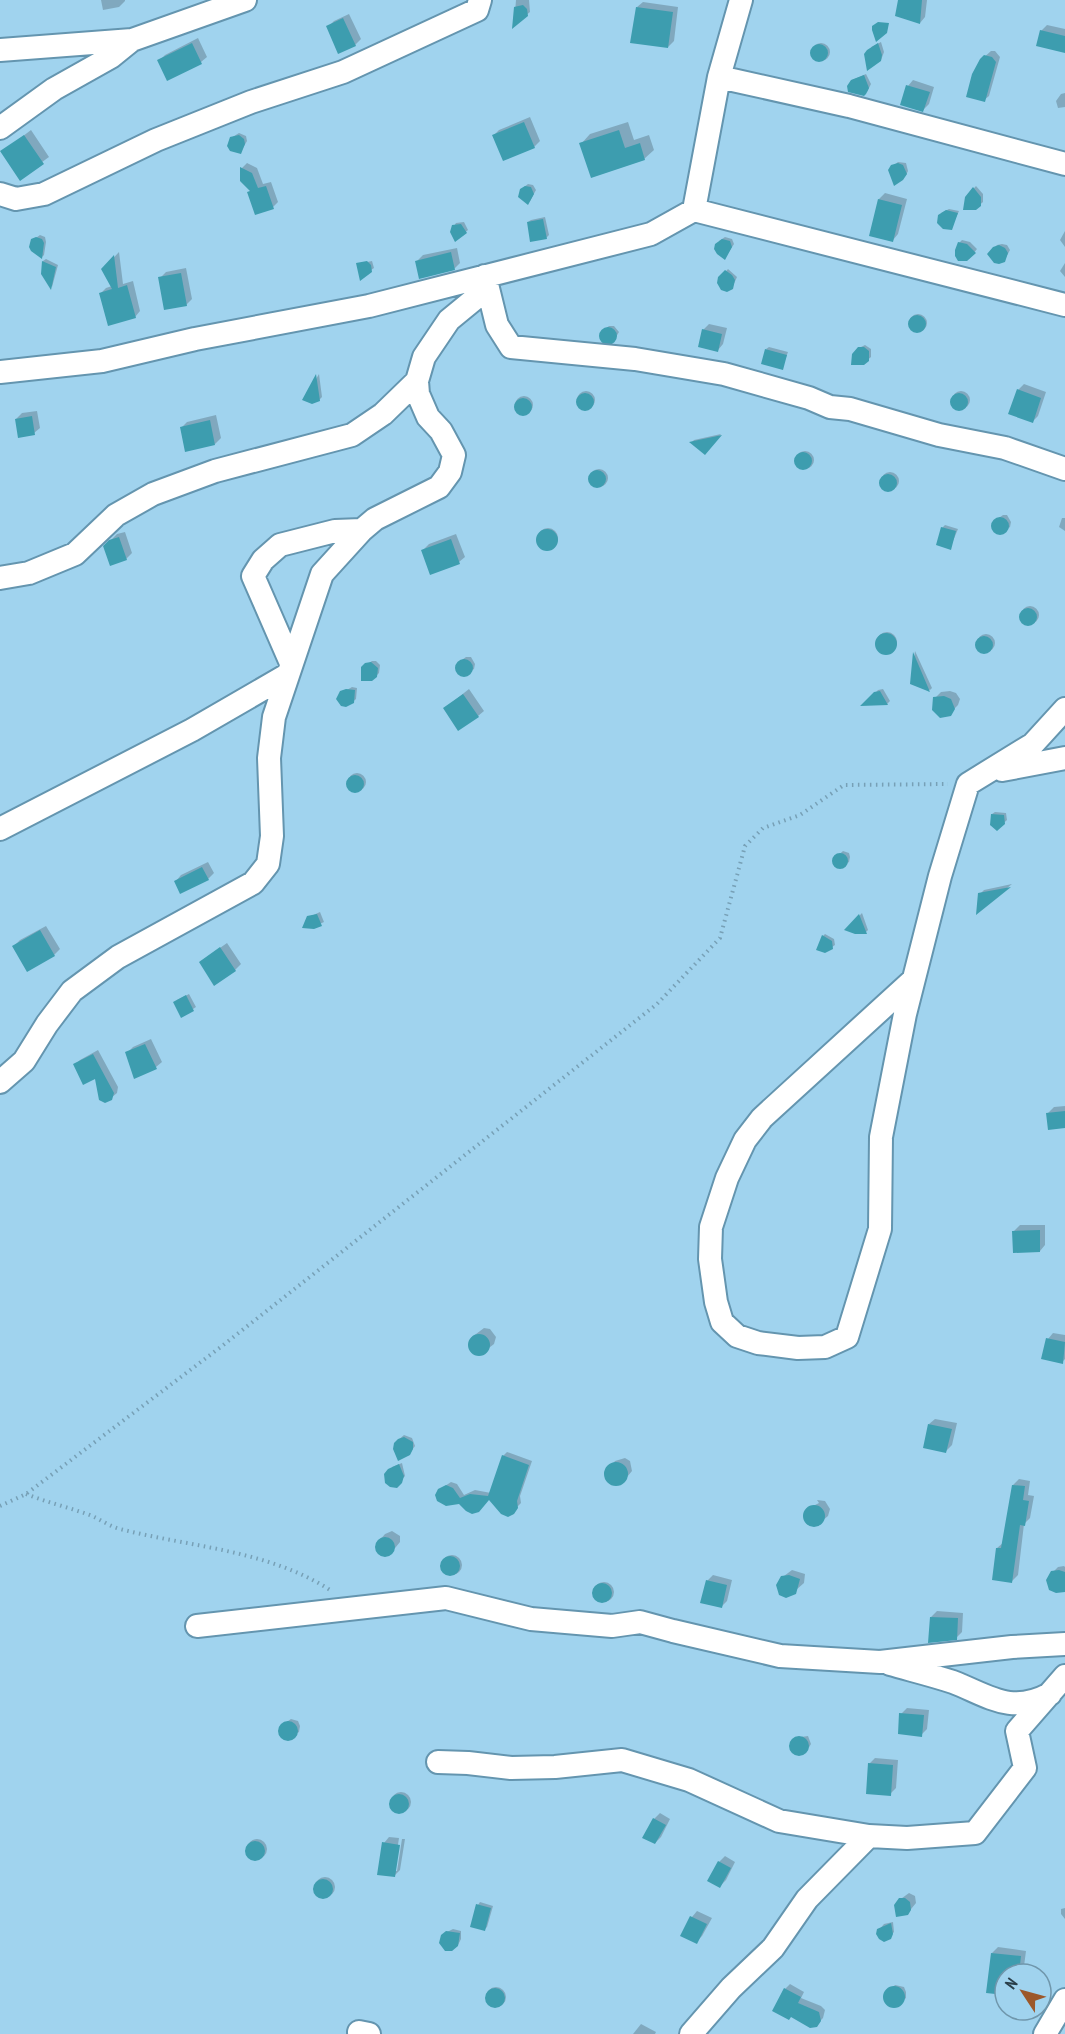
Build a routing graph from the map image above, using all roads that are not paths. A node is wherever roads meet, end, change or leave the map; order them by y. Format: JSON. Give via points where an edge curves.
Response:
{"nodes":[{"id":1,"x":246,"y":0,"type":"edge"},
{"id":2,"x":480,"y":0,"type":"edge"},
{"id":3,"x":741,"y":0,"type":"edge"},
{"id":4,"x":132,"y":40,"type":"junction"},
{"id":5,"x":0,"y":50,"type":"edge"},
{"id":6,"x":719,"y":77,"type":"junction"},
{"id":7,"x":0,"y":128,"type":"edge"},
{"id":8,"x":1065,"y":165,"type":"edge"},
{"id":9,"x":0,"y":194,"type":"edge"},
{"id":10,"x":694,"y":210,"type":"junction"},
{"id":11,"x":486,"y":282,"type":"junction"},
{"id":12,"x":1065,"y":305,"type":"edge"},
{"id":13,"x":0,"y":372,"type":"edge"},
{"id":14,"x":417,"y":381,"type":"junction"},
{"id":15,"x":1065,"y":469,"type":"edge"},
{"id":16,"x":362,"y":530,"type":"junction"},
{"id":17,"x":0,"y":578,"type":"edge"},
{"id":18,"x":289,"y":669,"type":"junction"},
{"id":19,"x":1065,"y":709,"type":"edge"},
{"id":20,"x":1065,"y":758,"type":"edge"},
{"id":21,"x":989,"y":772,"type":"junction"},
{"id":22,"x":0,"y":829,"type":"edge"},
{"id":23,"x":913,"y":980,"type":"junction"},
{"id":24,"x":0,"y":1082,"type":"edge"},
{"id":25,"x":197,"y":1626,"type":"dead end"},
{"id":26,"x":1065,"y":1644,"type":"edge"},
{"id":27,"x":880,"y":1662,"type":"junction"},
{"id":28,"x":1065,"y":1676,"type":"edge"},
{"id":29,"x":1050,"y":1694,"type":"junction"},
{"id":30,"x":438,"y":1762,"type":"dead end"},
{"id":31,"x":869,"y":1836,"type":"junction"},
{"id":32,"x":1065,"y":2000,"type":"edge"},
{"id":33,"x":692,"y":2034,"type":"edge"},
{"id":34,"x":1045,"y":2034,"type":"edge"}],
"edges":[{"from":1,"to":4,"type":"street"},
{"from":2,"to":9,"type":"street","via":[[477,10],[343,72],[251,102],[156,140],[44,194],[16,199]]},
{"from":3,"to":6,"type":"street"},
{"from":4,"to":5,"type":"street"},
{"from":4,"to":7,"type":"street","via":[[111,57],[54,88]]},
{"from":6,"to":8,"type":"street","via":[[849,106]]},
{"from":6,"to":10,"type":"street"},
{"from":10,"to":11,"type":"street","via":[[651,234]]},
{"from":10,"to":12,"type":"street"},
{"from":11,"to":13,"type":"street","via":[[102,361]]},
{"from":11,"to":14,"type":"street","via":[[449,320],[424,357]]},
{"from":11,"to":15,"type":"street","via":[[497,325],[511,347],[635,359],[724,374],[830,407],[1005,448]]},
{"from":14,"to":16,"type":"street","via":[[428,417],[454,455],[450,472],[439,487],[375,519]]},
{"from":14,"to":17,"type":"street","via":[[383,414],[352,435],[215,471],[153,494],[116,515],[75,554],[29,573]]},
{"from":16,"to":18,"type":"street","via":[[322,574]]},
{"from":16,"to":18,"type":"street","via":[[335,531],[280,545],[253,576]]},
{"from":18,"to":22,"type":"street","via":[[192,730]]},
{"from":18,"to":24,"type":"street","via":[[274,717],[268,758],[272,836],[268,864],[252,883],[118,957],[72,991],[24,1061]]},
{"from":19,"to":21,"type":"street","via":[[1033,744]]},
{"from":20,"to":21,"type":"street"},
{"from":21,"to":23,"type":"street","via":[[968,783]]},
{"from":23,"to":23,"type":"street","via":[[880,1137],[880,1229],[847,1337],[825,1347],[798,1348],[737,1336],[722,1322],[716,1302],[710,1259],[711,1227],[745,1140],[762,1118]]},
{"from":25,"to":27,"type":"street","via":[[446,1598],[531,1619],[612,1626],[640,1622],[780,1656]]},
{"from":26,"to":27,"type":"street"},
{"from":27,"to":29,"type":"street","via":[[1011,1704],[1028,1704]]},
{"from":28,"to":29,"type":"street"},
{"from":29,"to":31,"type":"street","via":[[1017,1731],[1025,1768],[975,1833],[907,1838]]},
{"from":30,"to":31,"type":"street","via":[[511,1768],[622,1760],[689,1780],[779,1821]]},
{"from":31,"to":33,"type":"street","via":[[807,1899],[773,1948]]},
{"from":32,"to":34,"type":"street"}]}
